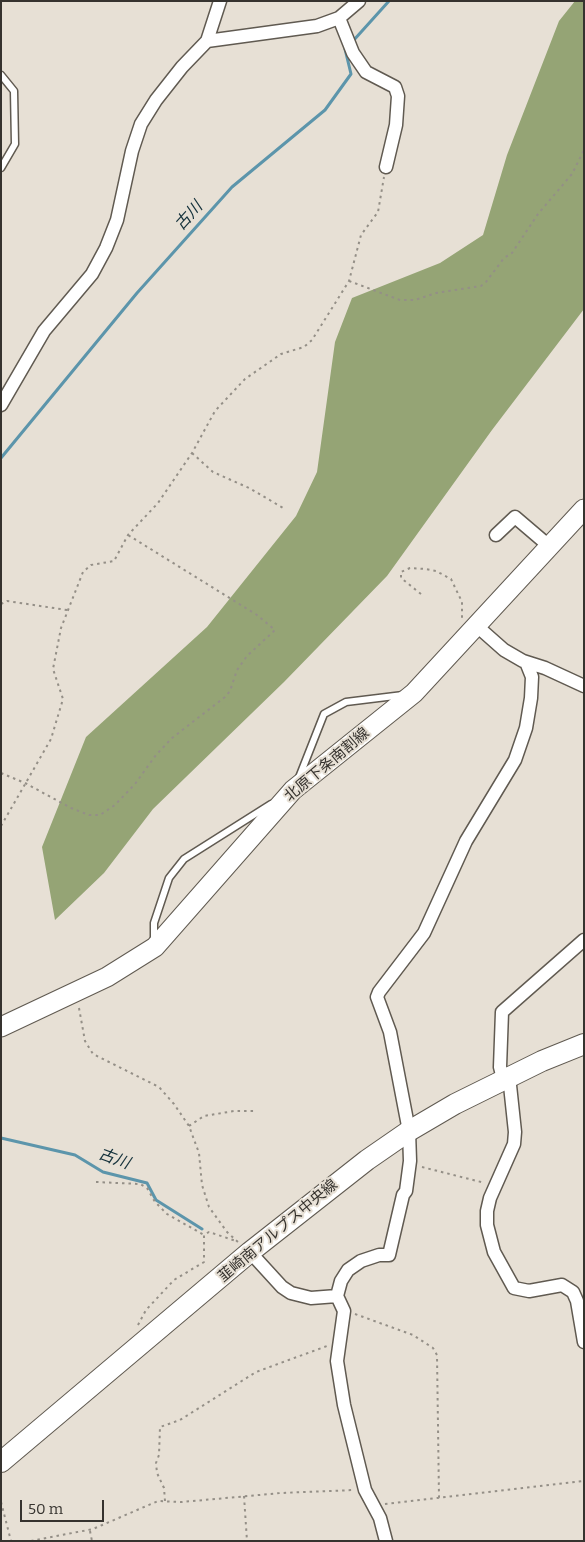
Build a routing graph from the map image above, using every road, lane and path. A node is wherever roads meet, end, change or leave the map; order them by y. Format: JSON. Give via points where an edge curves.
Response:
{"nodes":[{"id":1,"x":220,"y":1,"type":"edge"},
{"id":2,"x":359,"y":1,"type":"edge"},
{"id":3,"x":339,"y":18,"type":"junction"},
{"id":4,"x":207,"y":41,"type":"junction"},
{"id":5,"x":1,"y":75,"type":"edge"},
{"id":6,"x":584,"y":150,"type":"edge"},
{"id":7,"x":386,"y":167,"type":"joint"},
{"id":8,"x":1,"y":168,"type":"edge"},
{"id":9,"x":349,"y":281,"type":"junction"},
{"id":10,"x":1,"y":406,"type":"edge"},
{"id":11,"x":192,"y":453,"type":"junction"},
{"id":12,"x":584,"y":509,"type":"edge"},
{"id":13,"x":285,"y":510,"type":"dead end"},
{"id":14,"x":128,"y":535,"type":"junction"},
{"id":15,"x":496,"y":535,"type":"dead end"},
{"id":16,"x":549,"y":546,"type":"junction"},
{"id":17,"x":421,"y":594,"type":"dead end"},
{"id":18,"x":1,"y":604,"type":"edge"},
{"id":19,"x":68,"y":610,"type":"junction"},
{"id":20,"x":470,"y":623,"type":"junction"},
{"id":21,"x":526,"y":662,"type":"junction"},
{"id":22,"x":584,"y":686,"type":"edge"},
{"id":23,"x":414,"y":693,"type":"junction"},
{"id":24,"x":1,"y":773,"type":"edge"},
{"id":25,"x":25,"y":783,"type":"junction"},
{"id":26,"x":293,"y":790,"type":"junction"},
{"id":27,"x":1,"y":826,"type":"edge"},
{"id":28,"x":584,"y":940,"type":"edge"},
{"id":29,"x":155,"y":947,"type":"junction"},
{"id":30,"x":77,"y":991,"type":"junction"},
{"id":31,"x":1,"y":1027,"type":"edge"},
{"id":32,"x":584,"y":1044,"type":"edge"},
{"id":33,"x":506,"y":1078,"type":"junction"},
{"id":34,"x":257,"y":1111,"type":"dead end"},
{"id":35,"x":189,"y":1126,"type":"junction"},
{"id":36,"x":409,"y":1131,"type":"junction"},
{"id":37,"x":410,"y":1164,"type":"junction"},
{"id":38,"x":96,"y":1182,"type":"dead end"},
{"id":39,"x":496,"y":1186,"type":"junction"},
{"id":40,"x":204,"y":1235,"type":"junction"},
{"id":41,"x":244,"y":1247,"type":"junction"},
{"id":42,"x":337,"y":1296,"type":"junction"},
{"id":43,"x":344,"y":1312,"type":"junction"},
{"id":44,"x":339,"y":1342,"type":"junction"},
{"id":45,"x":584,"y":1342,"type":"edge"},
{"id":46,"x":141,"y":1345,"type":"junction"},
{"id":47,"x":1,"y":1462,"type":"edge"},
{"id":48,"x":584,"y":1481,"type":"edge"},
{"id":49,"x":365,"y":1490,"type":"junction"},
{"id":50,"x":244,"y":1496,"type":"junction"},
{"id":51,"x":439,"y":1498,"type":"junction"},
{"id":52,"x":165,"y":1501,"type":"junction"},
{"id":53,"x":1,"y":1502,"type":"edge"},
{"id":54,"x":372,"y":1505,"type":"junction"},
{"id":55,"x":90,"y":1530,"type":"junction"},
{"id":56,"x":12,"y":1541,"type":"edge"},
{"id":57,"x":31,"y":1541,"type":"edge"},
{"id":58,"x":92,"y":1541,"type":"edge"},
{"id":59,"x":247,"y":1541,"type":"edge"},
{"id":60,"x":386,"y":1541,"type":"edge"}],
"edges":[{"from":1,"to":4,"type":"street"},
{"from":2,"to":3,"type":"street"},
{"from":3,"to":4,"type":"street","via":[[317,26]]},
{"from":3,"to":7,"type":"street","via":[[353,53],[366,72],[395,87],[398,96],[396,125]]},
{"from":4,"to":10,"type":"street","via":[[156,100],[142,124],[132,151],[117,220],[106,248],[92,274],[44,331]]},
{"from":5,"to":8,"type":"lane","via":[[14,90],[15,144]]},
{"from":6,"to":9,"type":"path","via":[[572,174],[538,214],[512,253],[481,286],[436,292],[415,300],[400,300]]},
{"from":7,"to":9,"type":"path","via":[[378,212],[361,235]]},
{"from":9,"to":11,"type":"path","via":[[312,340],[304,347],[281,354],[245,379],[215,410]]},
{"from":11,"to":13,"type":"path","via":[[213,472]]},
{"from":11,"to":14,"type":"path","via":[[158,503]]},
{"from":12,"to":16,"type":"main road","name":"北原下条南割線"},
{"from":14,"to":19,"type":"path","via":[[114,561],[91,565],[83,572]]},
{"from":14,"to":25,"type":"path","via":[[257,615],[275,630],[247,656],[225,697],[172,738],[135,784],[100,815],[89,815],[71,808]]},
{"from":15,"to":16,"type":"street","via":[[515,517]]},
{"from":16,"to":20,"type":"main road","name":"北原下条南割線"},
{"from":17,"to":20,"type":"path","via":[[401,578],[401,572],[410,568],[425,569],[451,579]]},
{"from":18,"to":19,"type":"path","via":[[7,601]]},
{"from":19,"to":25,"type":"path","via":[[53,669],[63,699],[51,739]]},
{"from":20,"to":21,"type":"street","via":[[504,650]]},
{"from":20,"to":23,"type":"main road","name":"北原下条南割線"},
{"from":21,"to":22,"type":"street"},
{"from":21,"to":36,"type":"street","via":[[532,677],[531,698],[526,728],[515,760],[466,841],[424,933],[377,997],[390,1032]]},
{"from":23,"to":26,"type":"main road","name":"北原下条南割線"},
{"from":23,"to":26,"type":"lane","via":[[346,702],[324,714]]},
{"from":24,"to":25,"type":"path"},
{"from":25,"to":27,"type":"path"},
{"from":26,"to":29,"type":"main road","name":"北原下条南割線"},
{"from":26,"to":29,"type":"lane","via":[[184,859],[169,878],[154,923]]},
{"from":28,"to":33,"type":"street","via":[[502,1012],[500,1067]]},
{"from":29,"to":30,"type":"main road","name":"北原下条南割線","via":[[107,977]]},
{"from":30,"to":31,"type":"main road","name":"北原下条南割線"},
{"from":30,"to":35,"type":"path","via":[[83,1033],[93,1054],[159,1087]]},
{"from":32,"to":33,"type":"main road","name":"韮崎南アルプス中央線"},
{"from":33,"to":36,"type":"main road","name":"韮崎南アルプス中央線"},
{"from":33,"to":39,"type":"street","via":[[514,1144]]},
{"from":34,"to":35,"type":"path","via":[[210,1115]]},
{"from":35,"to":41,"type":"path","via":[[199,1154],[202,1185],[209,1207],[227,1232]]},
{"from":36,"to":37,"type":"street"},
{"from":36,"to":41,"type":"main road","name":"韮崎南アルプス中央線"},
{"from":37,"to":39,"type":"path"},
{"from":37,"to":42,"type":"street","via":[[389,1255],[370,1257],[348,1270]]},
{"from":38,"to":40,"type":"path","via":[[140,1184],[147,1188],[167,1214]]},
{"from":39,"to":45,"type":"street","via":[[487,1211],[487,1225],[494,1252],[507,1280],[520,1291],[566,1287],[577,1300]]},
{"from":40,"to":41,"type":"path","via":[[210,1232]]},
{"from":40,"to":46,"type":"path","via":[[204,1262],[174,1280],[146,1310],[138,1326]]},
{"from":41,"to":42,"type":"street","via":[[290,1293],[311,1298]]},
{"from":41,"to":46,"type":"main road","name":"韮崎南アルプス中央線"},
{"from":42,"to":43,"type":"street"},
{"from":43,"to":44,"type":"street"},
{"from":43,"to":51,"type":"path","via":[[391,1325],[413,1335],[438,1355]]},
{"from":44,"to":49,"type":"street","via":[[340,1382]]},
{"from":44,"to":52,"type":"path","via":[[256,1372],[188,1415],[160,1427],[156,1463]]},
{"from":46,"to":47,"type":"main road","name":"韮崎南アルプス中央線"},
{"from":48,"to":51,"type":"path"},
{"from":49,"to":50,"type":"path"},
{"from":49,"to":54,"type":"street"},
{"from":50,"to":52,"type":"path"},
{"from":50,"to":59,"type":"path"},
{"from":51,"to":54,"type":"path"},
{"from":52,"to":55,"type":"path","via":[[158,1501]]},
{"from":53,"to":56,"type":"path"},
{"from":54,"to":60,"type":"street","via":[[380,1518]]},
{"from":55,"to":57,"type":"path"},
{"from":55,"to":58,"type":"path"}]}
